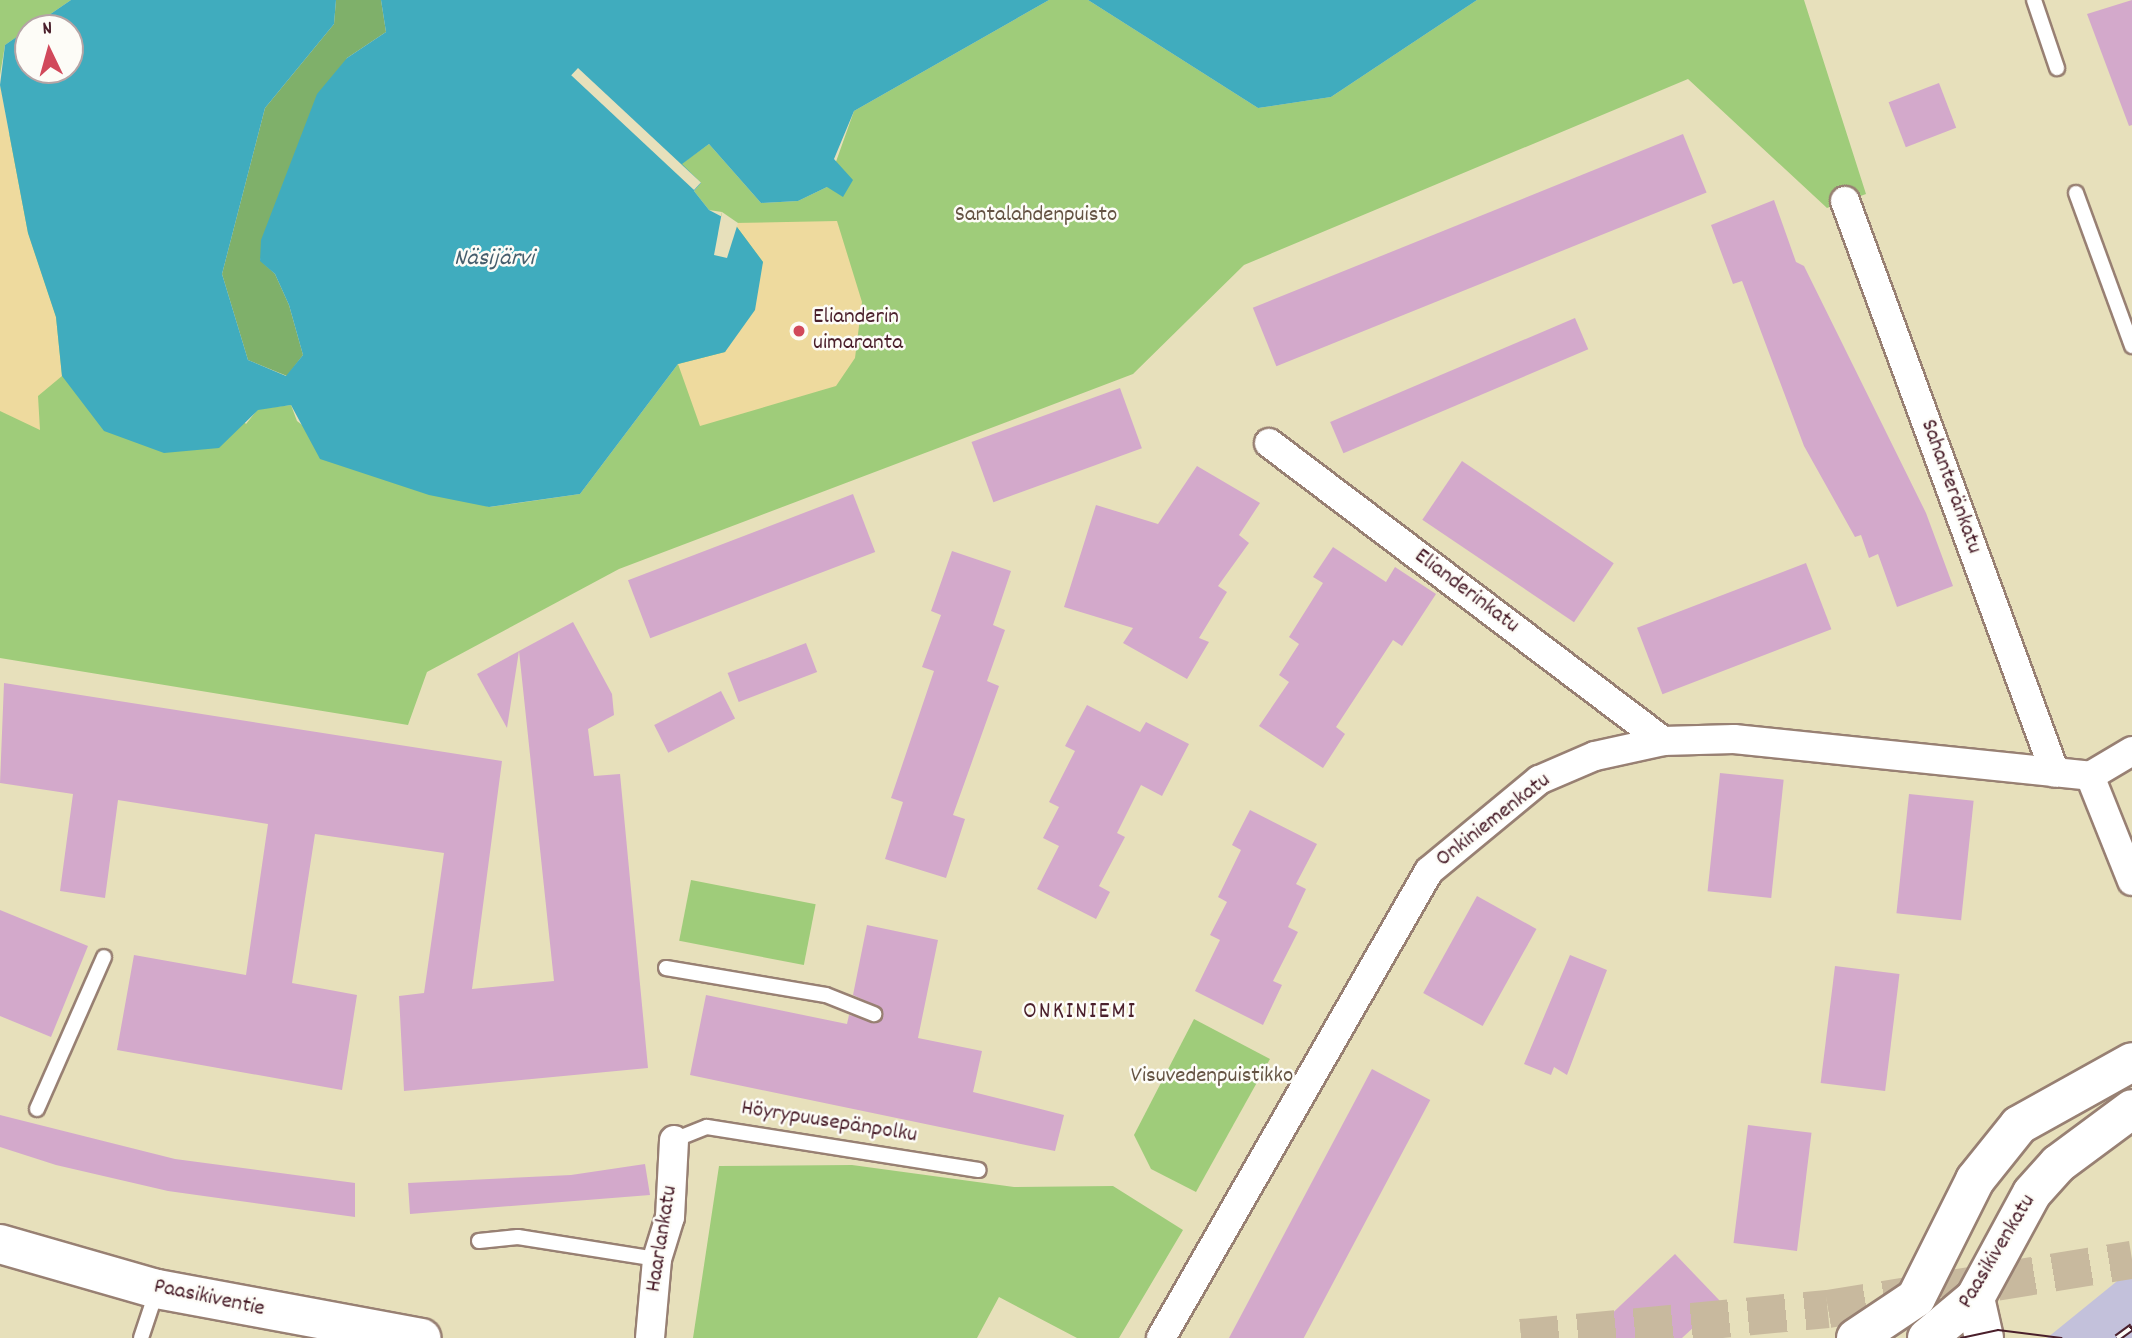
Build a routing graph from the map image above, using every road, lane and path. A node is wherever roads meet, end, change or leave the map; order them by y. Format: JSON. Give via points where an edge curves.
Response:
{"nodes":[{"id":1,"x":2034,"y":0,"type":"edge"},
{"id":2,"x":2057,"y":68,"type":"dead end"},
{"id":3,"x":2076,"y":193,"type":"dead end"},
{"id":4,"x":1845,"y":201,"type":"dead end"},
{"id":5,"x":2122,"y":314,"type":"junction"},
{"id":6,"x":2132,"y":326,"type":"edge"},
{"id":7,"x":2132,"y":346,"type":"edge"},
{"id":8,"x":1269,"y":443,"type":"dead end"},
{"id":9,"x":1663,"y":741,"type":"junction"},
{"id":10,"x":2132,"y":751,"type":"edge"},
{"id":11,"x":2055,"y":773,"type":"junction"},
{"id":12,"x":2090,"y":776,"type":"junction"},
{"id":13,"x":2132,"y":881,"type":"edge"},
{"id":14,"x":104,"y":957,"type":"dead end"},
{"id":15,"x":666,"y":968,"type":"dead end"},
{"id":16,"x":874,"y":1014,"type":"dead end"},
{"id":17,"x":2132,"y":1062,"type":"edge"},
{"id":18,"x":37,"y":1109,"type":"dead end"},
{"id":19,"x":2132,"y":1109,"type":"edge"},
{"id":20,"x":674,"y":1140,"type":"joint"},
{"id":21,"x":979,"y":1170,"type":"dead end"},
{"id":22,"x":479,"y":1241,"type":"dead end"},
{"id":23,"x":0,"y":1244,"type":"edge"},
{"id":24,"x":657,"y":1259,"type":"junction"},
{"id":25,"x":1932,"y":1277,"type":"junction"},
{"id":26,"x":158,"y":1289,"type":"junction"},
{"id":27,"x":1975,"y":1298,"type":"junction"},
{"id":28,"x":141,"y":1338,"type":"edge"},
{"id":29,"x":421,"y":1338,"type":"edge"},
{"id":30,"x":650,"y":1338,"type":"edge"},
{"id":31,"x":1161,"y":1338,"type":"edge"},
{"id":32,"x":1856,"y":1338,"type":"edge"},
{"id":33,"x":1926,"y":1338,"type":"edge"},
{"id":34,"x":1984,"y":1338,"type":"edge"}],
"edges":[{"from":1,"to":2,"type":"lane"},
{"from":3,"to":5,"type":"lane"},
{"from":4,"to":11,"type":"street","name":"Sahanteränkatu"},
{"from":5,"to":6,"type":"lane"},
{"from":5,"to":7,"type":"lane"},
{"from":8,"to":9,"type":"street","name":"Elianderinkatu"},
{"from":9,"to":11,"type":"street","name":"Onkiniemenkatu","via":[[1734,739]]},
{"from":9,"to":31,"type":"street","name":"Onkiniemenkatu","via":[[1595,756],[1539,780],[1429,872]]},
{"from":10,"to":12,"type":"street"},
{"from":11,"to":12,"type":"street","name":"Onkiniemenkatu"},
{"from":12,"to":13,"type":"street"},
{"from":14,"to":18,"type":"lane"},
{"from":15,"to":16,"type":"lane","via":[[826,995]]},
{"from":17,"to":25,"type":"main road","name":"Paasikivenkatu","via":[[2018,1125],[1975,1180]]},
{"from":19,"to":27,"type":"main road","name":"Paasikivenkatu","via":[[2058,1164],[2032,1194]]},
{"from":20,"to":21,"type":"lane","name":"Höyrypuusepänpolku","via":[[707,1127]]},
{"from":20,"to":24,"type":"street","name":"Haarlankatu","via":[[670,1217]]},
{"from":22,"to":24,"type":"lane","via":[[518,1237]]},
{"from":23,"to":26,"type":"main road","name":"Paasikiventie"},
{"from":24,"to":30,"type":"street","name":"Haarlankatu"},
{"from":25,"to":32,"type":"main road","name":"Paasikivenkatu","via":[[1900,1313]]},
{"from":25,"to":33,"type":"main road"},
{"from":26,"to":28,"type":"lane"},
{"from":26,"to":29,"type":"main road","name":"Paasikiventie"},
{"from":27,"to":33,"type":"main road","name":"Paasikivenkatu"},
{"from":27,"to":34,"type":"main road"}]}
